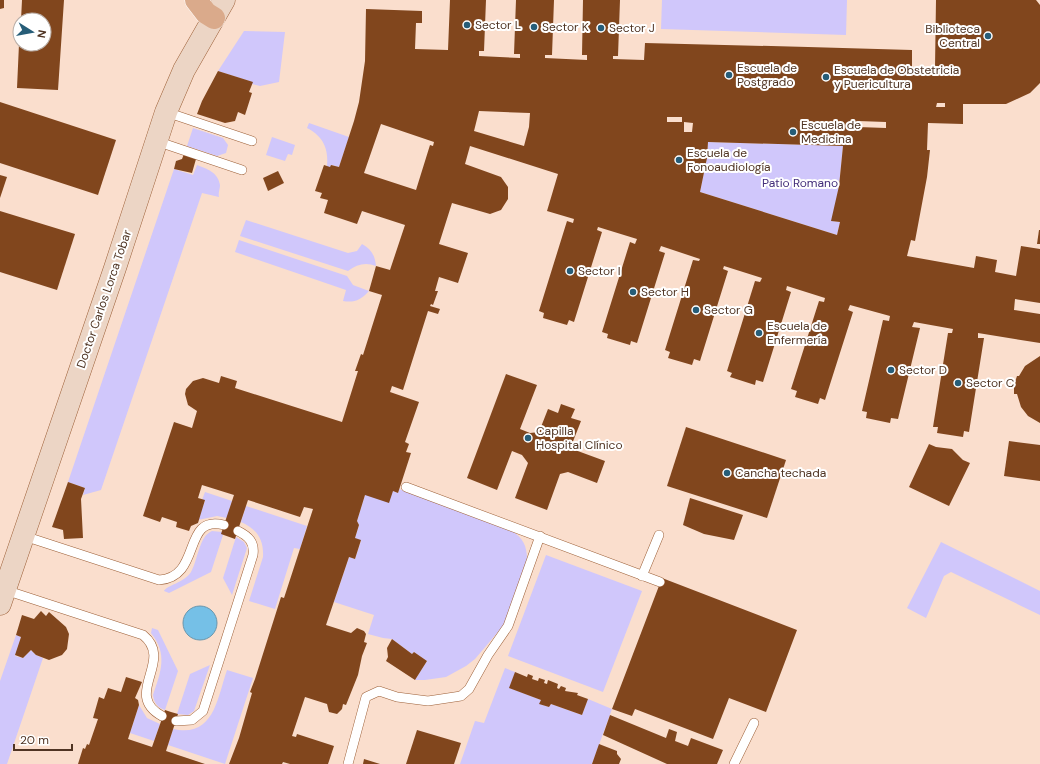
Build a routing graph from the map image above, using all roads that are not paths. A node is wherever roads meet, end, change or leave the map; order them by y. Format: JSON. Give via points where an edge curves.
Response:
{"nodes":[{"id":1,"x":196,"y":0,"type":"edge"},
{"id":2,"x":219,"y":9,"type":"edge"},
{"id":3,"x":166,"y":112,"type":"junction"},
{"id":4,"x":156,"y":140,"type":"junction"},
{"id":5,"x":252,"y":141,"type":"dead end"},
{"id":6,"x":242,"y":170,"type":"dead end"},
{"id":7,"x":406,"y":486,"type":"dead end"},
{"id":8,"x":224,"y":526,"type":"dead end"},
{"id":9,"x":238,"y":531,"type":"dead end"},
{"id":10,"x":659,"y":535,"type":"dead end"},
{"id":11,"x":24,"y":536,"type":"junction"},
{"id":12,"x":540,"y":536,"type":"junction"},
{"id":13,"x":642,"y":576,"type":"junction"},
{"id":14,"x":660,"y":582,"type":"dead end"},
{"id":15,"x":2,"y":597,"type":"edge"},
{"id":16,"x":162,"y":716,"type":"dead end"},
{"id":17,"x":176,"y":721,"type":"dead end"},
{"id":18,"x":754,"y":723,"type":"dead end"},
{"id":19,"x":348,"y":764,"type":"edge"},
{"id":20,"x":734,"y":764,"type":"edge"}],
"edges":[{"from":1,"to":2,"type":"main road","via":[[206,13]]},
{"from":2,"to":3,"type":"main road","name":"Doctor Carlos Lorca Tobar","via":[[184,70]]},
{"from":3,"to":4,"type":"main road","name":"Doctor Carlos Lorca Tobar"},
{"from":3,"to":5,"type":"lane"},
{"from":4,"to":6,"type":"lane"},
{"from":4,"to":11,"type":"main road","name":"Doctor Carlos Lorca Tobar"},
{"from":7,"to":12,"type":"lane"},
{"from":8,"to":11,"type":"lane","via":[[211,524],[203,528],[196,536],[183,569],[166,580],[159,580]]},
{"from":9,"to":17,"type":"lane","via":[[248,537],[254,555],[203,711],[192,720]]},
{"from":10,"to":13,"type":"lane"},
{"from":11,"to":15,"type":"main road","name":"Doctor Carlos Lorca Tobar"},
{"from":12,"to":13,"type":"lane"},
{"from":12,"to":19,"type":"lane","via":[[508,626],[469,689],[461,696],[440,700],[416,700],[379,691],[366,697]]},
{"from":13,"to":14,"type":"lane"},
{"from":15,"to":16,"type":"lane","via":[[84,616],[143,635],[153,648],[154,662],[146,696],[151,707]]},
{"from":18,"to":20,"type":"lane"}]}
